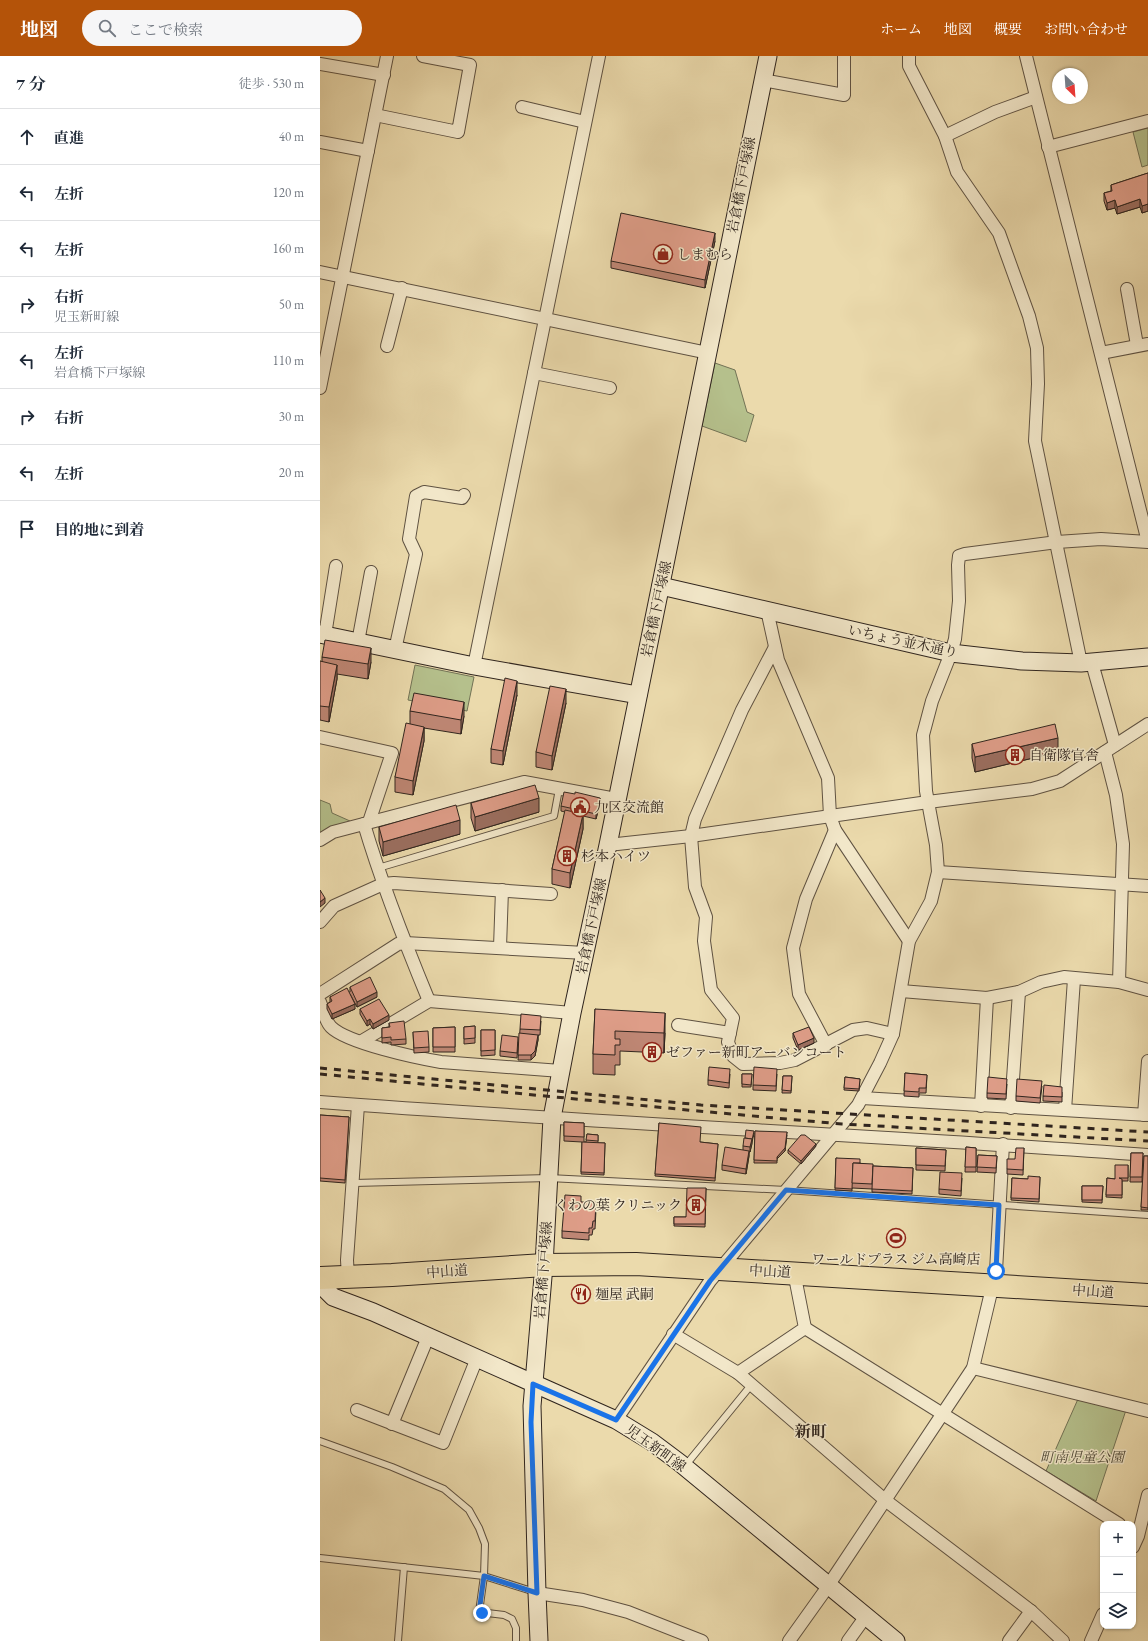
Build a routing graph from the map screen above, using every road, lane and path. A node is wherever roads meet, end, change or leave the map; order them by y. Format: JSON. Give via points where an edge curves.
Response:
{"nodes":[{"id":1,"x":387,"y":56,"type":"edge"},
{"id":2,"x":423,"y":56,"type":"edge"},
{"id":3,"x":599,"y":56,"type":"edge"},
{"id":4,"x":768,"y":56,"type":"edge"},
{"id":5,"x":844,"y":56,"type":"edge"},
{"id":6,"x":909,"y":56,"type":"edge"},
{"id":7,"x":1026,"y":56,"type":"edge"},
{"id":8,"x":320,"y":64,"type":"edge"},
{"id":9,"x":384,"y":75,"type":"junction"},
{"id":10,"x":762,"y":80,"type":"junction"},
{"id":11,"x":1036,"y":97,"type":"junction"},
{"id":12,"x":522,"y":107,"type":"dead end"},
{"id":13,"x":375,"y":115,"type":"junction"},
{"id":14,"x":1148,"y":121,"type":"edge"},
{"id":15,"x":585,"y":122,"type":"junction"},
{"id":16,"x":945,"y":136,"type":"junction"},
{"id":17,"x":320,"y":142,"type":"edge"},
{"id":18,"x":1048,"y":147,"type":"junction"},
{"id":19,"x":368,"y":151,"type":"junction"},
{"id":20,"x":320,"y":272,"type":"edge"},
{"id":21,"x":343,"y":276,"type":"junction"},
{"id":22,"x":402,"y":288,"type":"junction"},
{"id":23,"x":1127,"y":289,"type":"dead end"},
{"id":24,"x":545,"y":319,"type":"junction"},
{"id":25,"x":1142,"y":344,"type":"edge"},
{"id":26,"x":387,"y":346,"type":"dead end"},
{"id":27,"x":708,"y":353,"type":"junction"},
{"id":28,"x":1101,"y":353,"type":"junction"},
{"id":29,"x":534,"y":373,"type":"junction"},
{"id":30,"x":320,"y":388,"type":"edge"},
{"id":31,"x":610,"y":388,"type":"dead end"},
{"id":32,"x":464,"y":495,"type":"dead end"},
{"id":33,"x":1057,"y":542,"type":"junction"},
{"id":34,"x":336,"y":566,"type":"dead end"},
{"id":35,"x":371,"y":572,"type":"dead end"},
{"id":36,"x":661,"y":586,"type":"junction"},
{"id":37,"x":766,"y":610,"type":"junction"},
{"id":38,"x":321,"y":634,"type":"edge"},
{"id":39,"x":358,"y":642,"type":"junction"},
{"id":40,"x":775,"y":647,"type":"junction"},
{"id":41,"x":395,"y":650,"type":"junction"},
{"id":42,"x":951,"y":653,"type":"junction"},
{"id":43,"x":1148,"y":657,"type":"edge"},
{"id":44,"x":1086,"y":663,"type":"junction"},
{"id":45,"x":474,"y":666,"type":"junction"},
{"id":46,"x":638,"y":696,"type":"junction"},
{"id":47,"x":1148,"y":724,"type":"edge"},
{"id":48,"x":320,"y":737,"type":"edge"},
{"id":49,"x":1110,"y":748,"type":"junction"},
{"id":50,"x":559,"y":789,"type":"junction"},
{"id":51,"x":616,"y":799,"type":"junction"},
{"id":52,"x":928,"y":802,"type":"junction"},
{"id":53,"x":830,"y":816,"type":"junction"},
{"id":54,"x":367,"y":823,"type":"junction"},
{"id":55,"x":835,"y":830,"type":"junction"},
{"id":56,"x":691,"y":836,"type":"junction"},
{"id":57,"x":320,"y":840,"type":"edge"},
{"id":58,"x":608,"y":845,"type":"junction"},
{"id":59,"x":378,"y":868,"type":"junction"},
{"id":60,"x":938,"y":872,"type":"junction"},
{"id":61,"x":383,"y":884,"type":"junction"},
{"id":62,"x":1121,"y":884,"type":"junction"},
{"id":63,"x":1148,"y":886,"type":"edge"},
{"id":64,"x":502,"y":890,"type":"junction"},
{"id":65,"x":551,"y":894,"type":"dead end"},
{"id":66,"x":320,"y":922,"type":"edge"},
{"id":67,"x":909,"y":941,"type":"junction"},
{"id":68,"x":405,"y":943,"type":"junction"},
{"id":69,"x":500,"y":947,"type":"junction"},
{"id":70,"x":585,"y":952,"type":"junction"},
{"id":71,"x":1074,"y":979,"type":"junction"},
{"id":72,"x":1119,"y":982,"type":"junction"},
{"id":73,"x":1148,"y":990,"type":"edge"},
{"id":74,"x":901,"y":991,"type":"junction"},
{"id":75,"x":1019,"y":992,"type":"junction"},
{"id":76,"x":320,"y":994,"type":"edge"},
{"id":77,"x":987,"y":998,"type":"junction"},
{"id":78,"x":320,"y":1002,"type":"edge"},
{"id":79,"x":429,"y":1002,"type":"junction"},
{"id":80,"x":572,"y":1013,"type":"junction"},
{"id":81,"x":678,"y":1026,"type":"dead end"},
{"id":82,"x":730,"y":1033,"type":"junction"},
{"id":83,"x":893,"y":1034,"type":"junction"},
{"id":84,"x":362,"y":1042,"type":"junction"},
{"id":85,"x":826,"y":1045,"type":"junction"},
{"id":86,"x":1148,"y":1061,"type":"edge"},
{"id":87,"x":561,"y":1071,"type":"junction"},
{"id":88,"x":862,"y":1098,"type":"junction"},
{"id":89,"x":320,"y":1102,"type":"edge"},
{"id":90,"x":358,"y":1105,"type":"junction"},
{"id":91,"x":981,"y":1106,"type":"junction"},
{"id":92,"x":1011,"y":1108,"type":"junction"},
{"id":93,"x":1065,"y":1110,"type":"junction"},
{"id":94,"x":1146,"y":1115,"type":"edge"},
{"id":95,"x":552,"y":1118,"type":"junction"},
{"id":96,"x":832,"y":1134,"type":"junction"},
{"id":97,"x":1003,"y":1144,"type":"junction"},
{"id":98,"x":1148,"y":1155,"type":"edge"},
{"id":99,"x":549,"y":1178,"type":"junction"},
{"id":100,"x":354,"y":1184,"type":"junction"},
{"id":101,"x":786,"y":1190,"type":"junction"},
{"id":102,"x":999,"y":1205,"type":"junction"},
{"id":103,"x":1148,"y":1215,"type":"edge"},
{"id":104,"x":544,"y":1265,"type":"junction"},
{"id":105,"x":720,"y":1269,"type":"junction"},
{"id":106,"x":794,"y":1272,"type":"junction"},
{"id":107,"x":348,"y":1277,"type":"junction"},
{"id":108,"x":322,"y":1278,"type":"edge"},
{"id":109,"x":993,"y":1285,"type":"junction"},
{"id":110,"x":1148,"y":1295,"type":"edge"},
{"id":111,"x":805,"y":1328,"type":"junction"},
{"id":112,"x":673,"y":1334,"type":"junction"},
{"id":113,"x":428,"y":1337,"type":"junction"},
{"id":114,"x":477,"y":1358,"type":"junction"},
{"id":115,"x":973,"y":1368,"type":"junction"},
{"id":116,"x":738,"y":1373,"type":"junction"},
{"id":117,"x":533,"y":1384,"type":"junction"},
{"id":118,"x":752,"y":1384,"type":"junction"},
{"id":119,"x":357,"y":1410,"type":"dead end"},
{"id":120,"x":1148,"y":1411,"type":"edge"},
{"id":121,"x":942,"y":1414,"type":"junction"},
{"id":122,"x":616,"y":1420,"type":"junction"},
{"id":123,"x":392,"y":1424,"type":"junction"},
{"id":124,"x":320,"y":1441,"type":"edge"},
{"id":125,"x":684,"y":1467,"type":"junction"},
{"id":126,"x":1148,"y":1495,"type":"edge"},
{"id":127,"x":885,"y":1500,"type":"junction"},
{"id":128,"x":1114,"y":1521,"type":"edge"},
{"id":129,"x":1140,"y":1537,"type":"edge"},
{"id":130,"x":320,"y":1558,"type":"edge"},
{"id":131,"x":404,"y":1567,"type":"junction"},
{"id":132,"x":484,"y":1576,"type":"junction"},
{"id":133,"x":829,"y":1585,"type":"junction"},
{"id":134,"x":537,"y":1593,"type":"junction"},
{"id":135,"x":1031,"y":1611,"type":"junction"},
{"id":136,"x":866,"y":1616,"type":"junction"},
{"id":137,"x":1100,"y":1621,"type":"edge"},
{"id":138,"x":398,"y":1641,"type":"edge"},
{"id":139,"x":516,"y":1641,"type":"edge"},
{"id":140,"x":540,"y":1641,"type":"edge"},
{"id":141,"x":700,"y":1641,"type":"edge"},
{"id":142,"x":789,"y":1641,"type":"edge"},
{"id":143,"x":848,"y":1641,"type":"edge"},
{"id":144,"x":896,"y":1641,"type":"edge"},
{"id":145,"x":1009,"y":1641,"type":"edge"},
{"id":146,"x":1063,"y":1641,"type":"edge"},
{"id":147,"x":1091,"y":1641,"type":"edge"}],
"edges":[{"from":1,"to":9,"type":"street"},
{"from":2,"to":13,"type":"street","via":[[470,65],[458,132]]},
{"from":3,"to":15,"type":"street"},
{"from":4,"to":10,"type":"street","name":"岩倉橋下戸塚線"},
{"from":5,"to":10,"type":"street","via":[[844,95]]},
{"from":6,"to":16,"type":"street","via":[[909,66]]},
{"from":7,"to":11,"type":"street"},
{"from":8,"to":9,"type":"street"},
{"from":9,"to":13,"type":"street"},
{"from":10,"to":27,"type":"street","name":"岩倉橋下戸塚線"},
{"from":11,"to":16,"type":"street","via":[[995,112]]},
{"from":11,"to":18,"type":"street"},
{"from":12,"to":15,"type":"street"},
{"from":13,"to":19,"type":"street"},
{"from":14,"to":18,"type":"street"},
{"from":15,"to":24,"type":"street"},
{"from":16,"to":33,"type":"street","via":[[957,172],[999,233],[1029,316],[1037,348],[1035,441]]},
{"from":17,"to":19,"type":"street"},
{"from":18,"to":28,"type":"street"},
{"from":19,"to":21,"type":"street"},
{"from":20,"to":21,"type":"street"},
{"from":21,"to":22,"type":"street"},
{"from":21,"to":30,"type":"street"},
{"from":22,"to":24,"type":"street"},
{"from":22,"to":26,"type":"street"},
{"from":23,"to":25,"type":"street"},
{"from":24,"to":27,"type":"street"},
{"from":24,"to":29,"type":"street"},
{"from":25,"to":28,"type":"street"},
{"from":27,"to":36,"type":"street","name":"岩倉橋下戸塚線"},
{"from":28,"to":33,"type":"street","via":[[1148,542],[1101,539]]},
{"from":29,"to":31,"type":"street"},
{"from":29,"to":45,"type":"street"},
{"from":32,"to":41,"type":"street","via":[[462,498],[424,492],[416,496],[409,539],[416,554]]},
{"from":33,"to":42,"type":"street","via":[[959,556],[959,601]]},
{"from":33,"to":44,"type":"street"},
{"from":34,"to":38,"type":"street"},
{"from":35,"to":39,"type":"street"},
{"from":36,"to":37,"type":"street","name":"いちょう並木通り"},
{"from":36,"to":46,"type":"street","name":"岩倉橋下戸塚線"},
{"from":37,"to":40,"type":"street"},
{"from":37,"to":42,"type":"street","name":"いちょう並木通り"},
{"from":38,"to":39,"type":"street"},
{"from":39,"to":41,"type":"street"},
{"from":40,"to":53,"type":"street","via":[[778,660],[828,778]]},
{"from":40,"to":56,"type":"street","via":[[742,710],[695,819]]},
{"from":41,"to":45,"type":"street"},
{"from":42,"to":44,"type":"street","name":"いちょう並木通り","via":[[1022,661]]},
{"from":42,"to":52,"type":"street","via":[[932,701],[923,735]]},
{"from":43,"to":44,"type":"street","name":"いちょう並木通り"},
{"from":44,"to":49,"type":"street"},
{"from":45,"to":46,"type":"street"},
{"from":46,"to":51,"type":"street","name":"岩倉橋下戸塚線"},
{"from":47,"to":49,"type":"street"},
{"from":48,"to":54,"type":"street","via":[[392,753]]},
{"from":49,"to":52,"type":"street","via":[[1060,781],[1032,789]]},
{"from":49,"to":62,"type":"street","via":[[1123,844]]},
{"from":50,"to":51,"type":"street"},
{"from":50,"to":54,"type":"street","via":[[524,782]]},
{"from":50,"to":59,"type":"lane","via":[[554,816]]},
{"from":51,"to":58,"type":"street","name":"岩倉橋下戸塚線"},
{"from":52,"to":53,"type":"street"},
{"from":52,"to":60,"type":"street"},
{"from":53,"to":55,"type":"street"},
{"from":53,"to":56,"type":"street"},
{"from":54,"to":57,"type":"street","via":[[333,832]]},
{"from":54,"to":59,"type":"street"},
{"from":55,"to":67,"type":"street"},
{"from":55,"to":85,"type":"street","via":[[806,899],[793,948],[799,994]]},
{"from":56,"to":58,"type":"street"},
{"from":56,"to":82,"type":"street","via":[[695,887],[706,917],[704,940],[711,990],[733,1018]]},
{"from":58,"to":70,"type":"street","name":"岩倉橋下戸塚線"},
{"from":59,"to":61,"type":"street"},
{"from":60,"to":62,"type":"street"},
{"from":60,"to":67,"type":"street","via":[[932,901]]},
{"from":61,"to":64,"type":"street"},
{"from":61,"to":66,"type":"street","via":[[334,906]]},
{"from":61,"to":68,"type":"street"},
{"from":62,"to":63,"type":"street"},
{"from":62,"to":72,"type":"street"},
{"from":64,"to":65,"type":"street"},
{"from":64,"to":69,"type":"street"},
{"from":67,"to":74,"type":"street"},
{"from":68,"to":69,"type":"street"},
{"from":68,"to":76,"type":"street","via":[[398,944]]},
{"from":68,"to":79,"type":"street"},
{"from":69,"to":70,"type":"street"},
{"from":70,"to":80,"type":"street","name":"岩倉橋下戸塚線"},
{"from":71,"to":72,"type":"street"},
{"from":71,"to":75,"type":"street","via":[[1064,977],[1041,982]]},
{"from":71,"to":93,"type":"street"},
{"from":72,"to":73,"type":"street"},
{"from":74,"to":77,"type":"street"},
{"from":74,"to":83,"type":"street"},
{"from":75,"to":77,"type":"street"},
{"from":75,"to":92,"type":"street"},
{"from":77,"to":91,"type":"street"},
{"from":78,"to":84,"type":"street","via":[[329,1026],[340,1034]]},
{"from":79,"to":80,"type":"street"},
{"from":79,"to":84,"type":"street"},
{"from":80,"to":87,"type":"street","name":"岩倉橋下戸塚線"},
{"from":81,"to":82,"type":"street"},
{"from":82,"to":85,"type":"street","via":[[728,1042],[733,1056],[742,1064],[795,1060]]},
{"from":83,"to":85,"type":"street","via":[[867,1028],[853,1030]]},
{"from":83,"to":88,"type":"street"},
{"from":84,"to":87,"type":"street","via":[[441,1062]]},
{"from":86,"to":94,"type":"street"},
{"from":87,"to":95,"type":"street","name":"岩倉橋下戸塚線"},
{"from":88,"to":91,"type":"street"},
{"from":88,"to":96,"type":"street"},
{"from":89,"to":90,"type":"street"},
{"from":90,"to":95,"type":"street"},
{"from":90,"to":100,"type":"street"},
{"from":91,"to":92,"type":"street"},
{"from":92,"to":93,"type":"street"},
{"from":93,"to":94,"type":"street"},
{"from":95,"to":96,"type":"street"},
{"from":95,"to":99,"type":"street","name":"岩倉橋下戸塚線"},
{"from":96,"to":97,"type":"street"},
{"from":96,"to":101,"type":"street"},
{"from":97,"to":98,"type":"street"},
{"from":97,"to":102,"type":"street"},
{"from":99,"to":100,"type":"lane"},
{"from":99,"to":101,"type":"lane"},
{"from":99,"to":104,"type":"street","name":"岩倉橋下戸塚線"},
{"from":100,"to":107,"type":"street","via":[[347,1260]]},
{"from":101,"to":102,"type":"lane"},
{"from":101,"to":105,"type":"street"},
{"from":102,"to":103,"type":"lane"},
{"from":102,"to":109,"type":"street"},
{"from":104,"to":105,"type":"highway","name":"中山道","via":[[636,1264]]},
{"from":104,"to":107,"type":"highway","name":"中山道"},
{"from":104,"to":117,"type":"street","name":"岩倉橋下戸塚線"},
{"from":105,"to":106,"type":"highway","name":"中山道"},
{"from":105,"to":112,"type":"street"},
{"from":106,"to":109,"type":"highway","name":"中山道"},
{"from":106,"to":111,"type":"street"},
{"from":107,"to":108,"type":"highway","name":"中山道"},
{"from":108,"to":113,"type":"street","name":"児玉新町線","via":[[323,1287],[333,1297]]},
{"from":109,"to":110,"type":"highway","name":"中山道"},
{"from":109,"to":115,"type":"street"},
{"from":111,"to":116,"type":"street"},
{"from":111,"to":121,"type":"street"},
{"from":112,"to":116,"type":"street"},
{"from":112,"to":122,"type":"street"},
{"from":113,"to":114,"type":"street","name":"児玉新町線"},
{"from":113,"to":123,"type":"street"},
{"from":114,"to":117,"type":"street","name":"児玉新町線"},
{"from":114,"to":123,"type":"street","via":[[443,1443]]},
{"from":115,"to":120,"type":"street"},
{"from":115,"to":121,"type":"street"},
{"from":116,"to":118,"type":"street"},
{"from":117,"to":122,"type":"street","name":"児玉新町線"},
{"from":117,"to":134,"type":"street","name":"岩倉橋下戸塚線","via":[[531,1422]]},
{"from":118,"to":125,"type":"lane"},
{"from":118,"to":127,"type":"street"},
{"from":119,"to":123,"type":"street"},
{"from":121,"to":127,"type":"street"},
{"from":121,"to":128,"type":"street"},
{"from":122,"to":125,"type":"street","name":"児玉新町線","via":[[652,1442]]},
{"from":124,"to":132,"type":"lane","via":[[392,1466],[444,1489],[469,1510],[479,1528],[485,1544]]},
{"from":125,"to":133,"type":"street","name":"児玉新町線"},
{"from":126,"to":129,"type":"street"},
{"from":127,"to":133,"type":"street"},
{"from":127,"to":135,"type":"street"},
{"from":130,"to":131,"type":"lane"},
{"from":131,"to":132,"type":"lane"},
{"from":131,"to":138,"type":"lane"},
{"from":132,"to":134,"type":"lane"},
{"from":132,"to":139,"type":"lane","via":[[479,1612],[504,1615],[512,1619],[516,1628]]},
{"from":133,"to":136,"type":"street","name":"児玉新町線"},
{"from":133,"to":142,"type":"street"},
{"from":134,"to":140,"type":"street","name":"岩倉橋下戸塚線"},
{"from":134,"to":141,"type":"street","via":[[583,1600],[628,1612]]},
{"from":135,"to":145,"type":"street"},
{"from":135,"to":146,"type":"street"},
{"from":136,"to":143,"type":"street"},
{"from":136,"to":144,"type":"street","name":"児玉新町線"},
{"from":137,"to":147,"type":"street"}]}
